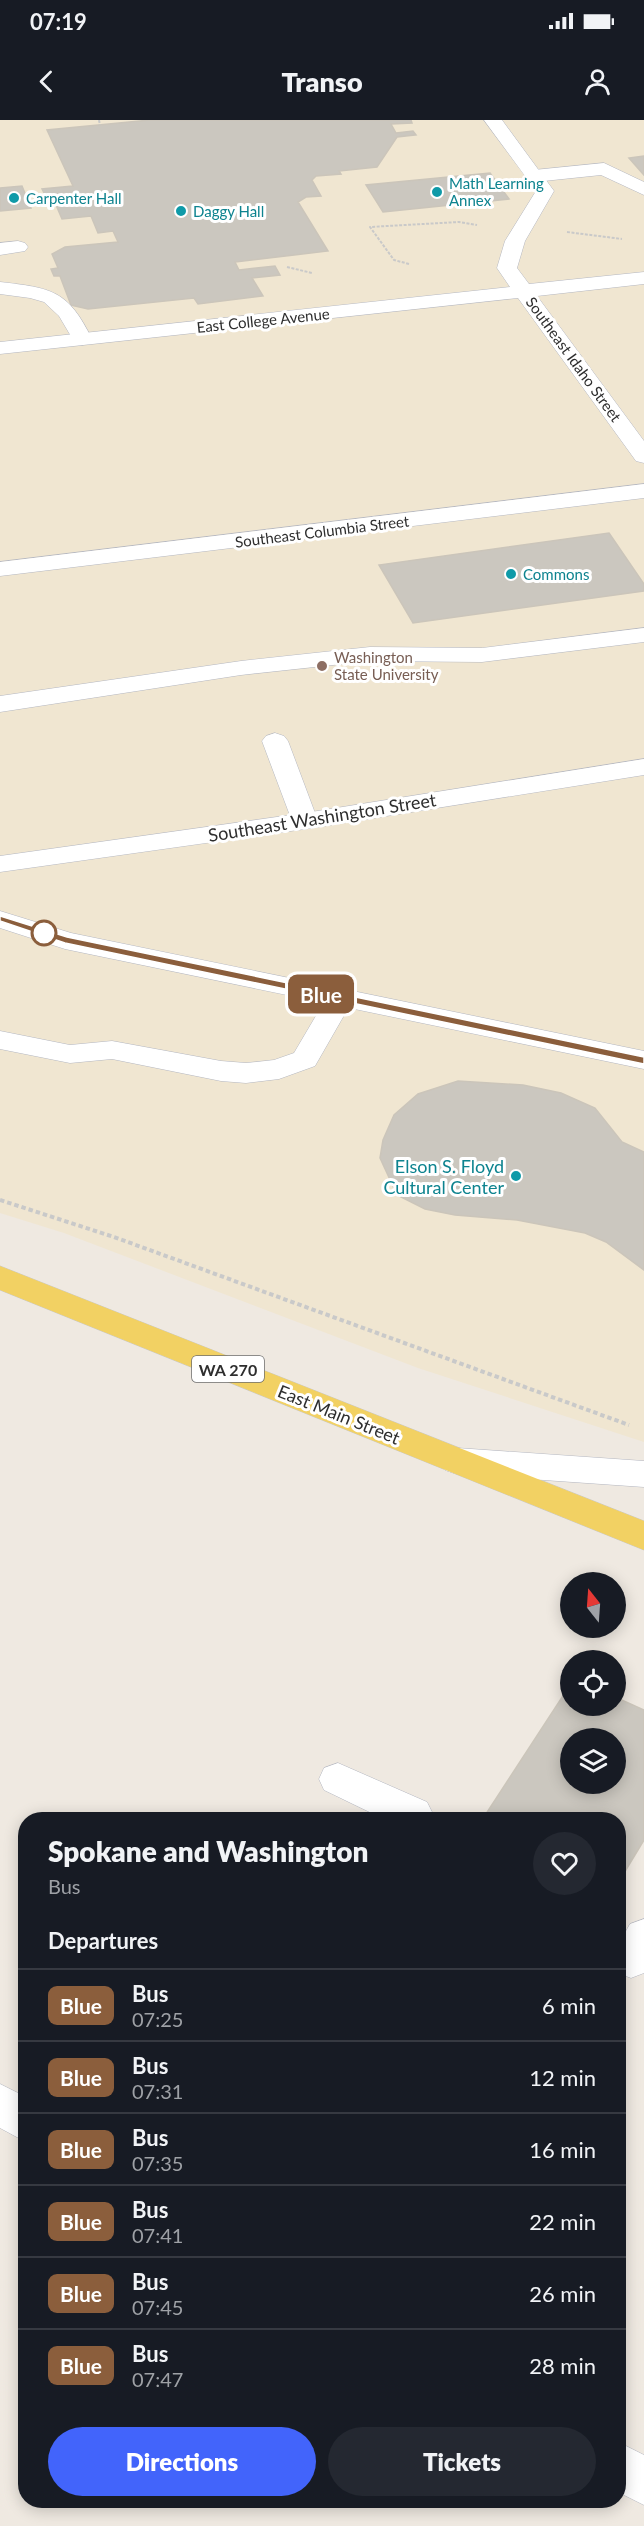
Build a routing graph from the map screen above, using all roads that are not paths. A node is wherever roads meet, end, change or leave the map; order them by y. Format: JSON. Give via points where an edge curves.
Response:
{"nodes":[{"id":1,"x":493,"y":120,"type":"edge"},
{"id":2,"x":588,"y":152,"type":"dead end"},
{"id":3,"x":604,"y":169,"type":"junction"},
{"id":4,"x":534,"y":176,"type":"junction"},
{"id":5,"x":644,"y":189,"type":"edge"},
{"id":6,"x":644,"y":278,"type":"edge"},
{"id":7,"x":0,"y":288,"type":"edge"},
{"id":8,"x":525,"y":291,"type":"junction"},
{"id":9,"x":82,"y":339,"type":"junction"},
{"id":10,"x":0,"y":348,"type":"edge"},
{"id":11,"x":644,"y":456,"type":"edge"},
{"id":12,"x":644,"y":491,"type":"edge"},
{"id":13,"x":0,"y":569,"type":"edge"},
{"id":14,"x":644,"y":635,"type":"edge"},
{"id":15,"x":0,"y":704,"type":"edge"},
{"id":16,"x":275,"y":741,"type":"dead end"},
{"id":17,"x":644,"y":767,"type":"edge"},
{"id":18,"x":305,"y":820,"type":"junction"},
{"id":19,"x":0,"y":864,"type":"edge"},
{"id":20,"x":0,"y":919,"type":"edge"},
{"id":21,"x":340,"y":998,"type":"junction"},
{"id":22,"x":0,"y":1040,"type":"edge"},
{"id":23,"x":644,"y":1060,"type":"edge"},
{"id":24,"x":0,"y":1277,"type":"edge"},
{"id":25,"x":456,"y":1461,"type":"junction"},
{"id":26,"x":644,"y":1474,"type":"edge"},
{"id":27,"x":644,"y":1536,"type":"edge"},
{"id":28,"x":338,"y":1779,"type":"dead end"},
{"id":29,"x":409,"y":1812,"type":"edge"},
{"id":30,"x":644,"y":1937,"type":"edge"},
{"id":31,"x":626,"y":1958,"type":"edge"},
{"id":32,"x":0,"y":2104,"type":"edge"},
{"id":33,"x":18,"y":2116,"type":"edge"},
{"id":34,"x":626,"y":2471,"type":"edge"},
{"id":35,"x":644,"y":2481,"type":"edge"}],
"edges":[{"from":1,"to":4,"type":"street"},
{"from":2,"to":3,"type":"street"},
{"from":3,"to":4,"type":"street"},
{"from":3,"to":5,"type":"street"},
{"from":4,"to":8,"type":"street","name":"Southeast Idaho Street","via":[[545,191],[515,241],[507,268]]},
{"from":6,"to":8,"type":"street","name":"East College Avenue"},
{"from":7,"to":9,"type":"street","via":[[54,298],[72,317]]},
{"from":8,"to":9,"type":"street","name":"East College Avenue"},
{"from":8,"to":11,"type":"street","name":"Southeast Idaho Street"},
{"from":9,"to":10,"type":"street","name":"East College Avenue"},
{"from":12,"to":13,"type":"street","name":"Southeast Columbia Street"},
{"from":14,"to":15,"type":"street","via":[[482,655],[370,654],[142,681]]},
{"from":16,"to":18,"type":"street"},
{"from":17,"to":18,"type":"street","name":"Southeast Washington Street"},
{"from":18,"to":19,"type":"street","name":"Southeast Washington Street"},
{"from":20,"to":21,"type":"street","via":[[65,940]]},
{"from":21,"to":22,"type":"street","via":[[305,1059],[266,1072],[221,1071],[112,1050],[70,1054]]},
{"from":21,"to":23,"type":"street"},
{"from":24,"to":25,"type":"main road","name":"East Main Street","number":"WA 270"},
{"from":25,"to":26,"type":"street"},
{"from":25,"to":27,"type":"main road","name":"East Main Street","number":"WA 270"},
{"from":28,"to":29,"type":"street"},
{"from":30,"to":31,"type":"street","via":[[631,1960]]},
{"from":32,"to":33,"type":"street"},
{"from":34,"to":35,"type":"street"}]}
